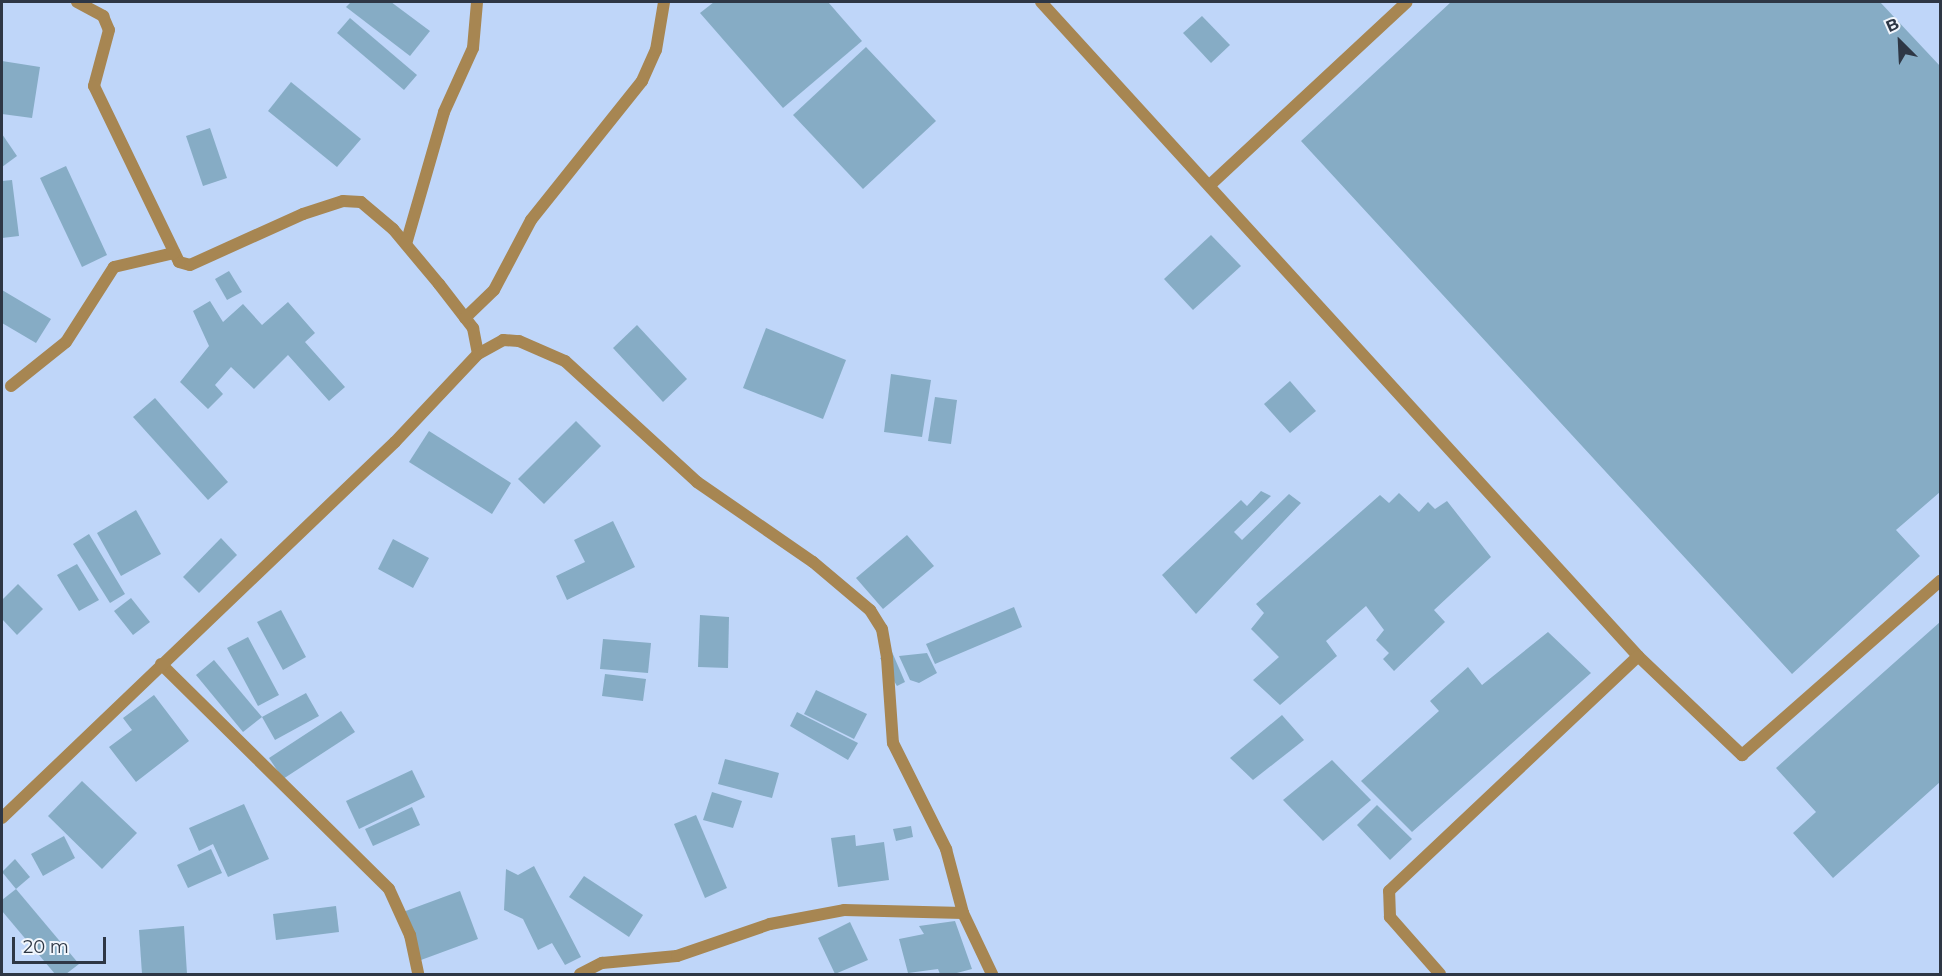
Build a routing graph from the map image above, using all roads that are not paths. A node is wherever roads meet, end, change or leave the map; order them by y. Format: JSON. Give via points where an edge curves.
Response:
{"nodes":[{"id":1,"x":77,"y":2,"type":"edge"},
{"id":2,"x":477,"y":2,"type":"edge"},
{"id":3,"x":664,"y":2,"type":"edge"},
{"id":4,"x":1041,"y":2,"type":"edge"},
{"id":5,"x":1407,"y":2,"type":"edge"},
{"id":6,"x":1212,"y":184,"type":"junction"},
{"id":7,"x":406,"y":244,"type":"junction"},
{"id":8,"x":174,"y":253,"type":"junction"},
{"id":9,"x":465,"y":318,"type":"junction"},
{"id":10,"x":478,"y":354,"type":"junction"},
{"id":11,"x":10,"y":386,"type":"dead end"},
{"id":12,"x":1941,"y":581,"type":"edge"},
{"id":13,"x":1638,"y":656,"type":"junction"},
{"id":14,"x":161,"y":664,"type":"junction"},
{"id":15,"x":2,"y":818,"type":"edge"},
{"id":16,"x":963,"y":913,"type":"junction"},
{"id":17,"x":418,"y":975,"type":"edge"},
{"id":18,"x":580,"y":975,"type":"edge"},
{"id":19,"x":992,"y":975,"type":"edge"},
{"id":20,"x":1440,"y":975,"type":"edge"}],
"edges":[{"from":1,"to":8,"type":"street","via":[[103,16],[109,30],[94,86]]},
{"from":2,"to":7,"type":"street","via":[[473,48],[444,112]]},
{"from":3,"to":9,"type":"street","via":[[656,50],[642,81],[531,220],[494,290]]},
{"from":4,"to":6,"type":"street"},
{"from":5,"to":6,"type":"street"},
{"from":6,"to":13,"type":"street"},
{"from":7,"to":8,"type":"street","via":[[361,202],[343,201],[190,265],[179,262]]},
{"from":7,"to":9,"type":"street"},
{"from":8,"to":11,"type":"street","via":[[114,267],[66,342]]},
{"from":9,"to":10,"type":"street"},
{"from":10,"to":14,"type":"street","via":[[395,442]]},
{"from":10,"to":16,"type":"street","via":[[503,340],[519,340],[565,361],[697,482],[813,562],[870,610],[882,629],[887,658],[892,743],[946,849]]},
{"from":12,"to":13,"type":"street","via":[[1742,755]]},
{"from":13,"to":20,"type":"street","via":[[1389,891],[1390,917]]},
{"from":14,"to":15,"type":"street"},
{"from":14,"to":17,"type":"street","via":[[388,889],[410,935]]},
{"from":16,"to":18,"type":"street","via":[[844,910],[770,924],[660,960],[602,963]]},
{"from":16,"to":19,"type":"street"}]}
